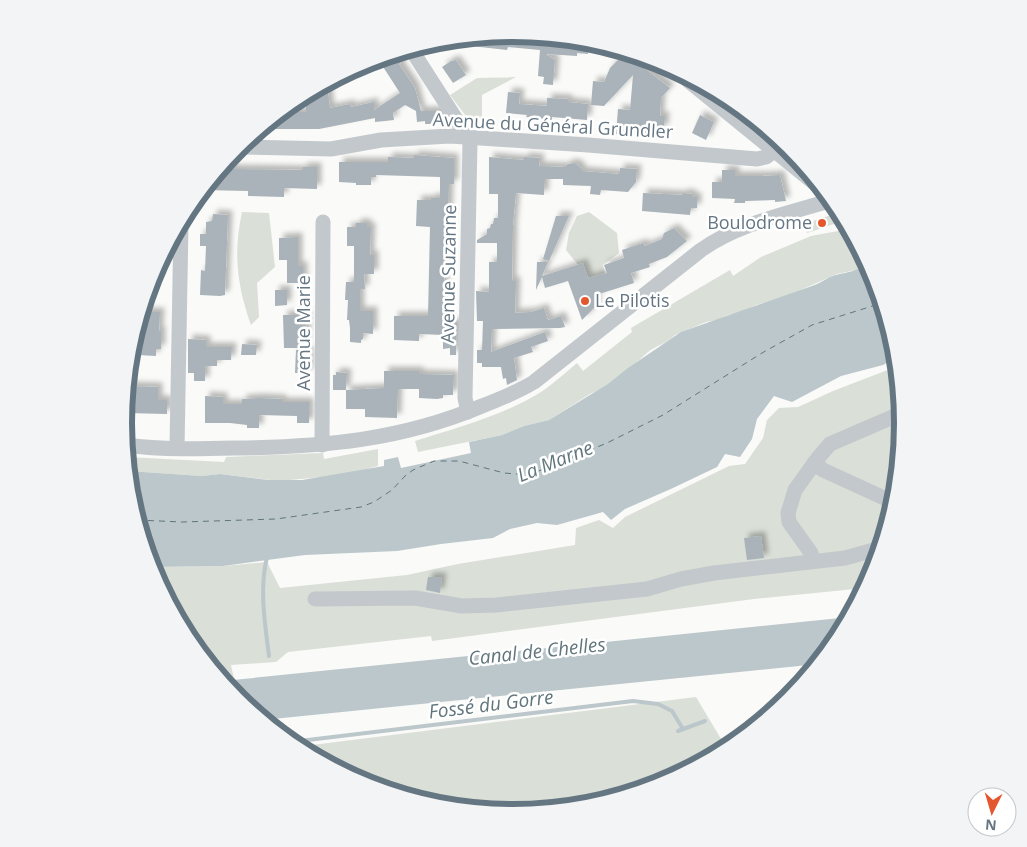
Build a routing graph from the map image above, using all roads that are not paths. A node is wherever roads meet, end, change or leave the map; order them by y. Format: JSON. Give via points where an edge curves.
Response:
{"nodes":[{"id":1,"x":415,"y":55,"type":"edge"},
{"id":2,"x":705,"y":95,"type":"edge"},
{"id":3,"x":468,"y":137,"type":"junction"},
{"id":4,"x":251,"y":147,"type":"edge"},
{"id":5,"x":774,"y":151,"type":"junction"},
{"id":6,"x":800,"y":172,"type":"edge"},
{"id":7,"x":819,"y":196,"type":"edge"},
{"id":8,"x":823,"y":203,"type":"edge"},
{"id":9,"x":813,"y":206,"type":"junction"},
{"id":10,"x":323,"y":222,"type":"dead end"},
{"id":11,"x":181,"y":239,"type":"edge"},
{"id":12,"x":468,"y":412,"type":"junction"},
{"id":13,"x":894,"y":416,"type":"edge"},
{"id":14,"x":322,"y":444,"type":"junction"},
{"id":15,"x":133,"y":445,"type":"edge"},
{"id":16,"x":177,"y":448,"type":"junction"},
{"id":17,"x":814,"y":464,"type":"junction"},
{"id":18,"x":887,"y":499,"type":"edge"},
{"id":19,"x":872,"y":550,"type":"edge"},
{"id":20,"x":814,"y":561,"type":"junction"},
{"id":21,"x":315,"y":599,"type":"dead end"}],
"edges":[{"from":1,"to":3,"type":"street"},
{"from":2,"to":5,"type":"street"},
{"from":3,"to":4,"type":"street","name":"Avenue du Général Grundler","via":[[381,140],[331,149]]},
{"from":3,"to":5,"type":"street","name":"Avenue du Général Grundler","via":[[751,158]]},
{"from":3,"to":12,"type":"street","name":"Avenue Suzanne","via":[[465,398]]},
{"from":5,"to":6,"type":"street"},
{"from":7,"to":9,"type":"street"},
{"from":8,"to":9,"type":"street"},
{"from":9,"to":12,"type":"street","via":[[750,225],[716,240],[549,372],[521,390]]},
{"from":10,"to":14,"type":"street","name":"Avenue Marie"},
{"from":11,"to":16,"type":"street"},
{"from":12,"to":14,"type":"street","via":[[377,438]]},
{"from":13,"to":17,"type":"street","via":[[837,440],[822,452]]},
{"from":14,"to":16,"type":"street"},
{"from":15,"to":16,"type":"street"},
{"from":17,"to":18,"type":"street"},
{"from":17,"to":20,"type":"street","via":[[795,490],[788,513],[789,522]]},
{"from":19,"to":20,"type":"street","via":[[845,558]]},
{"from":20,"to":21,"type":"street","via":[[714,573],[646,589],[496,605],[462,606],[415,598]]}]}
